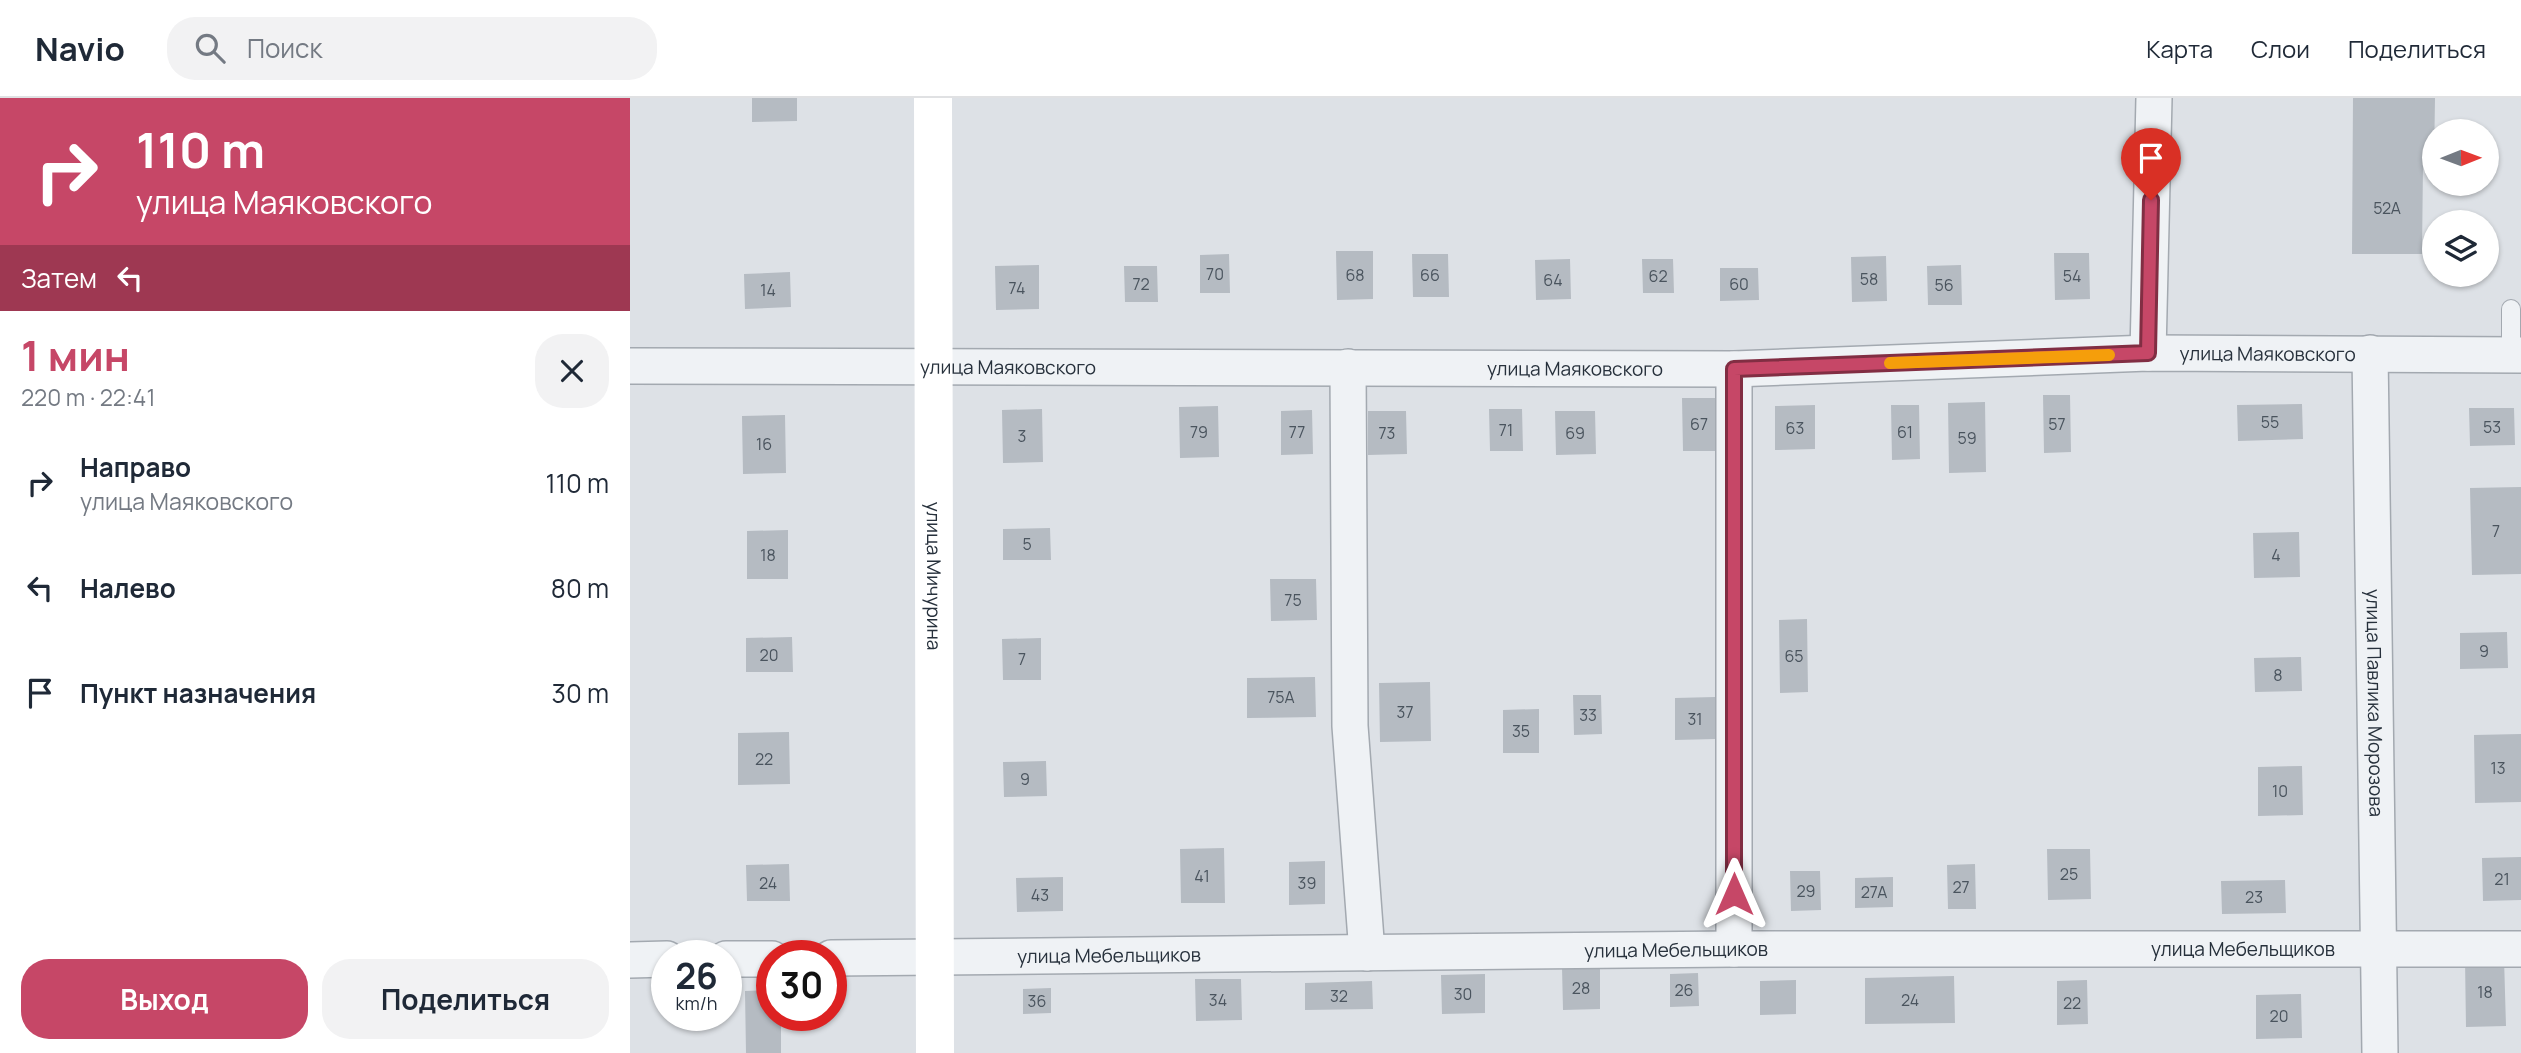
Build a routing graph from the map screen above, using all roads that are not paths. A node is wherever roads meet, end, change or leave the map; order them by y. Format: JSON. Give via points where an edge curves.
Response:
{"nodes":[{"id":1,"x":933,"y":98,"type":"edge"},
{"id":2,"x":2154,"y":98,"type":"edge"},
{"id":3,"x":2511,"y":309,"type":"dead end"},
{"id":4,"x":2148,"y":353,"type":"junction"},
{"id":5,"x":2370,"y":353,"type":"junction"},
{"id":6,"x":2516,"y":355,"type":"edge"},
{"id":7,"x":630,"y":366,"type":"edge"},
{"id":8,"x":933,"y":366,"type":"junction"},
{"id":9,"x":1348,"y":368,"type":"junction"},
{"id":10,"x":1734,"y":369,"type":"junction"},
{"id":11,"x":1734,"y":949,"type":"junction"},
{"id":12,"x":2521,"y":949,"type":"edge"},
{"id":13,"x":2379,"y":950,"type":"junction"},
{"id":14,"x":1367,"y":953,"type":"junction"},
{"id":15,"x":847,"y":958,"type":"edge"},
{"id":16,"x":933,"y":958,"type":"junction"},
{"id":17,"x":651,"y":959,"type":"edge"},
{"id":18,"x":630,"y":960,"type":"edge"},
{"id":19,"x":935,"y":1053,"type":"edge"},
{"id":20,"x":2380,"y":1053,"type":"edge"}],
"edges":[{"from":1,"to":8,"type":"street","name":"улица Мичурина"},
{"from":2,"to":4,"type":"street"},
{"from":3,"to":6,"type":"lane"},
{"from":4,"to":5,"type":"street","name":"улица Маяковского"},
{"from":4,"to":10,"type":"street","name":"улица Маяковского"},
{"from":5,"to":6,"type":"street","name":"улица Маяковского"},
{"from":5,"to":13,"type":"street","name":"улица Павлика Морозова"},
{"from":7,"to":8,"type":"street","name":"улица Маяковского"},
{"from":8,"to":9,"type":"street","name":"улица Маяковского"},
{"from":8,"to":16,"type":"street","name":"улица Мичурина"},
{"from":9,"to":10,"type":"street","name":"улица Маяковского"},
{"from":9,"to":14,"type":"street","via":[[1350,726]]},
{"from":10,"to":11,"type":"street"},
{"from":11,"to":13,"type":"street","name":"улица Мебельщиков"},
{"from":11,"to":14,"type":"street","name":"улица Мебельщиков"},
{"from":12,"to":13,"type":"street","name":"улица Мебельщиков"},
{"from":13,"to":20,"type":"street","name":"улица Павлика Морозова"},
{"from":14,"to":16,"type":"street","name":"улица Мебельщиков"},
{"from":15,"to":16,"type":"street","name":"улица Мебельщиков"},
{"from":16,"to":19,"type":"street","name":"улица Мичурина"},
{"from":17,"to":18,"type":"street"}]}
